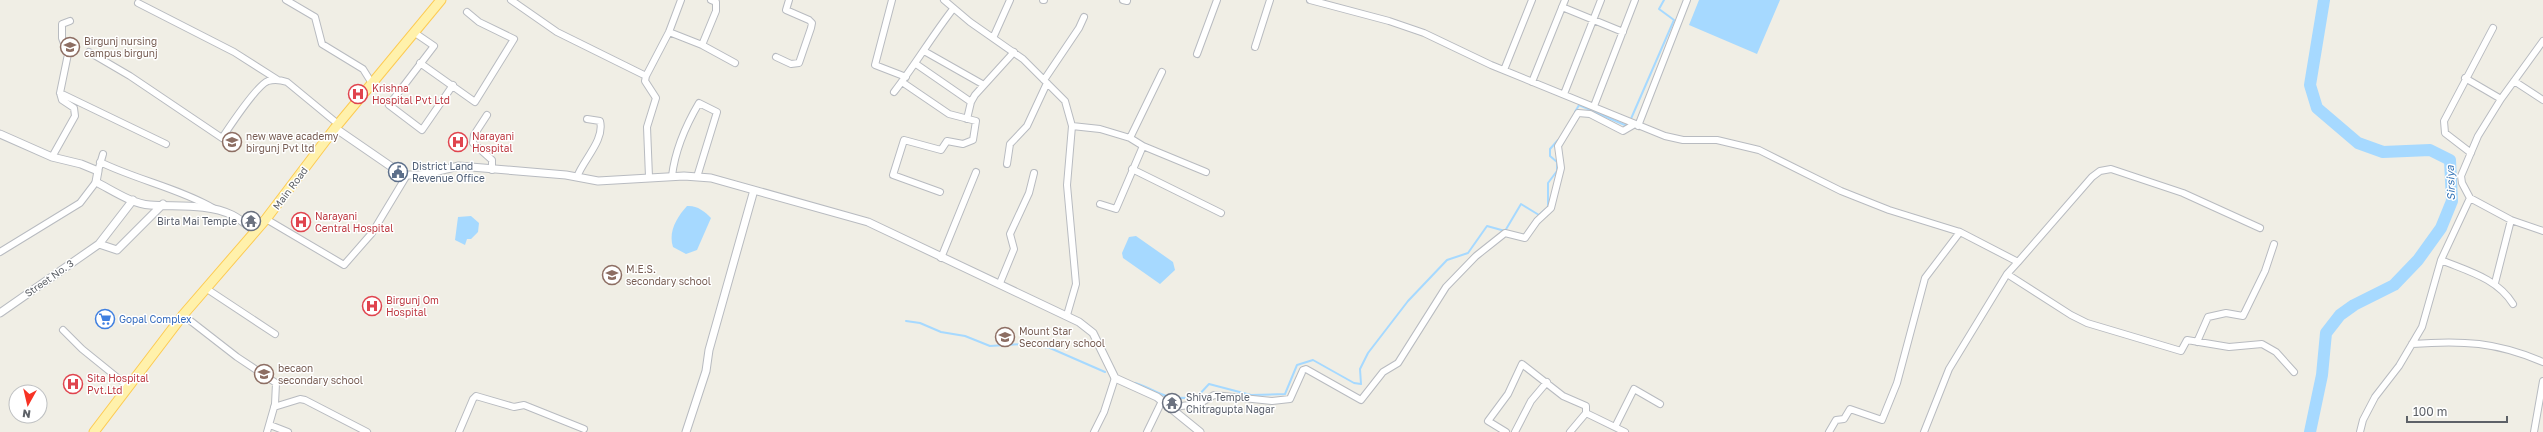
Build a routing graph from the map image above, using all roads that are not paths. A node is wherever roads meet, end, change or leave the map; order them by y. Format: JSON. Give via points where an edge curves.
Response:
{"nodes":[{"id":1,"x":286,"y":0,"type":"edge"},
{"id":2,"x":441,"y":0,"type":"edge"},
{"id":3,"x":511,"y":0,"type":"edge"},
{"id":4,"x":681,"y":0,"type":"edge"},
{"id":5,"x":711,"y":0,"type":"edge"},
{"id":6,"x":722,"y":0,"type":"edge"},
{"id":7,"x":789,"y":0,"type":"edge"},
{"id":8,"x":892,"y":0,"type":"edge"},
{"id":9,"x":1010,"y":0,"type":"edge"},
{"id":10,"x":1217,"y":0,"type":"edge"},
{"id":11,"x":1270,"y":0,"type":"edge"},
{"id":12,"x":1310,"y":0,"type":"edge"},
{"id":13,"x":1532,"y":0,"type":"edge"},
{"id":14,"x":1564,"y":0,"type":"edge"},
{"id":15,"x":1601,"y":0,"type":"edge"},
{"id":16,"x":1635,"y":0,"type":"edge"},
{"id":17,"x":1688,"y":0,"type":"edge"},
{"id":18,"x":947,"y":1,"type":"edge"},
{"id":19,"x":138,"y":3,"type":"dead end"},
{"id":20,"x":1562,"y":7,"type":"junction"},
{"id":21,"x":953,"y":8,"type":"junction"},
{"id":22,"x":716,"y":11,"type":"junction"},
{"id":23,"x":467,"y":12,"type":"dead end"},
{"id":24,"x":1084,"y":17,"type":"dead end"},
{"id":25,"x":1594,"y":20,"type":"junction"},
{"id":26,"x":70,"y":21,"type":"dead end"},
{"id":27,"x":2493,"y":28,"type":"dead end"},
{"id":28,"x":669,"y":32,"type":"junction"},
{"id":29,"x":1623,"y":32,"type":"junction"},
{"id":30,"x":415,"y":33,"type":"junction"},
{"id":31,"x":993,"y":38,"type":"junction"},
{"id":32,"x":2543,"y":41,"type":"edge"},
{"id":33,"x":702,"y":45,"type":"junction"},
{"id":34,"x":1255,"y":47,"type":"dead end"},
{"id":35,"x":924,"y":51,"type":"junction"},
{"id":36,"x":89,"y":52,"type":"dead end"},
{"id":37,"x":1014,"y":52,"type":"junction"},
{"id":38,"x":1197,"y":54,"type":"dead end"},
{"id":39,"x":776,"y":58,"type":"dead end"},
{"id":40,"x":735,"y":62,"type":"dead end"},
{"id":41,"x":420,"y":63,"type":"junction"},
{"id":42,"x":916,"y":64,"type":"junction"},
{"id":43,"x":1504,"y":70,"type":"junction"},
{"id":44,"x":1162,"y":72,"type":"dead end"},
{"id":45,"x":646,"y":76,"type":"junction"},
{"id":46,"x":2465,"y":78,"type":"junction"},
{"id":47,"x":278,"y":80,"type":"junction"},
{"id":48,"x":904,"y":80,"type":"junction"},
{"id":49,"x":2514,"y":81,"type":"junction"},
{"id":50,"x":1046,"y":82,"type":"junction"},
{"id":51,"x":1532,"y":82,"type":"junction"},
{"id":52,"x":373,"y":85,"type":"junction"},
{"id":53,"x":453,"y":85,"type":"junction"},
{"id":54,"x":984,"y":85,"type":"junction"},
{"id":55,"x":894,"y":92,"type":"dead end"},
{"id":56,"x":60,"y":93,"type":"junction"},
{"id":57,"x":1564,"y":94,"type":"junction"},
{"id":58,"x":2501,"y":98,"type":"junction"},
{"id":59,"x":2543,"y":100,"type":"edge"},
{"id":60,"x":971,"y":102,"type":"junction"},
{"id":61,"x":1594,"y":106,"type":"junction"},
{"id":62,"x":487,"y":115,"type":"dead end"},
{"id":63,"x":587,"y":119,"type":"dead end"},
{"id":64,"x":967,"y":119,"type":"junction"},
{"id":65,"x":1635,"y":124,"type":"junction"},
{"id":66,"x":337,"y":126,"type":"junction"},
{"id":67,"x":1072,"y":126,"type":"junction"},
{"id":68,"x":0,"y":134,"type":"edge"},
{"id":69,"x":1130,"y":138,"type":"junction"},
{"id":70,"x":166,"y":144,"type":"dead end"},
{"id":71,"x":1143,"y":146,"type":"junction"},
{"id":72,"x":2471,"y":153,"type":"junction"},
{"id":73,"x":103,"y":154,"type":"dead end"},
{"id":74,"x":52,"y":157,"type":"junction"},
{"id":75,"x":100,"y":162,"type":"junction"},
{"id":76,"x":1007,"y":164,"type":"dead end"},
{"id":77,"x":1132,"y":169,"type":"junction"},
{"id":78,"x":492,"y":170,"type":"junction"},
{"id":79,"x":98,"y":171,"type":"junction"},
{"id":80,"x":976,"y":172,"type":"dead end"},
{"id":81,"x":1206,"y":172,"type":"dead end"},
{"id":82,"x":1034,"y":173,"type":"dead end"},
{"id":83,"x":407,"y":175,"type":"junction"},
{"id":84,"x":672,"y":176,"type":"junction"},
{"id":85,"x":577,"y":177,"type":"junction"},
{"id":86,"x":697,"y":177,"type":"junction"},
{"id":87,"x":648,"y":178,"type":"junction"},
{"id":88,"x":96,"y":182,"type":"junction"},
{"id":89,"x":754,"y":190,"type":"junction"},
{"id":90,"x":940,"y":192,"type":"dead end"},
{"id":91,"x":2470,"y":198,"type":"junction"},
{"id":92,"x":133,"y":200,"type":"junction"},
{"id":93,"x":162,"y":204,"type":"junction"},
{"id":94,"x":1100,"y":204,"type":"dead end"},
{"id":95,"x":216,"y":210,"type":"junction"},
{"id":96,"x":1221,"y":213,"type":"dead end"},
{"id":97,"x":266,"y":219,"type":"junction"},
{"id":98,"x":2511,"y":220,"type":"junction"},
{"id":99,"x":2260,"y":228,"type":"dead end"},
{"id":100,"x":255,"y":231,"type":"junction"},
{"id":101,"x":2543,"y":231,"type":"edge"},
{"id":102,"x":1960,"y":232,"type":"junction"},
{"id":103,"x":99,"y":244,"type":"junction"},
{"id":104,"x":2274,"y":244,"type":"dead end"},
{"id":105,"x":0,"y":252,"type":"edge"},
{"id":106,"x":940,"y":258,"type":"junction"},
{"id":107,"x":2441,"y":260,"type":"junction"},
{"id":108,"x":2018,"y":262,"type":"junction"},
{"id":109,"x":2007,"y":274,"type":"junction"},
{"id":110,"x":1000,"y":283,"type":"junction"},
{"id":111,"x":2495,"y":283,"type":"junction"},
{"id":112,"x":207,"y":289,"type":"junction"},
{"id":113,"x":2513,"y":304,"type":"dead end"},
{"id":114,"x":0,"y":313,"type":"edge"},
{"id":115,"x":183,"y":315,"type":"junction"},
{"id":116,"x":1067,"y":315,"type":"junction"},
{"id":117,"x":63,"y":330,"type":"dead end"},
{"id":118,"x":275,"y":334,"type":"dead end"},
{"id":119,"x":2197,"y":342,"type":"junction"},
{"id":120,"x":2412,"y":344,"type":"junction"},
{"id":121,"x":2543,"y":362,"type":"edge"},
{"id":122,"x":2294,"y":372,"type":"dead end"},
{"id":123,"x":1115,"y":378,"type":"junction"},
{"id":124,"x":2543,"y":381,"type":"edge"},
{"id":125,"x":1547,"y":382,"type":"junction"},
{"id":126,"x":130,"y":387,"type":"junction"},
{"id":127,"x":1162,"y":401,"type":"junction"},
{"id":128,"x":1660,"y":404,"type":"dead end"},
{"id":129,"x":274,"y":407,"type":"junction"},
{"id":130,"x":1174,"y":409,"type":"junction"},
{"id":131,"x":1586,"y":414,"type":"junction"},
{"id":132,"x":270,"y":425,"type":"junction"},
{"id":133,"x":1615,"y":427,"type":"junction"},
{"id":134,"x":584,"y":430,"type":"dead end"},
{"id":135,"x":94,"y":432,"type":"edge"},
{"id":136,"x":267,"y":432,"type":"edge"},
{"id":137,"x":288,"y":432,"type":"edge"},
{"id":138,"x":367,"y":432,"type":"edge"},
{"id":139,"x":459,"y":432,"type":"edge"},
{"id":140,"x":686,"y":432,"type":"edge"},
{"id":141,"x":1094,"y":432,"type":"edge"},
{"id":142,"x":1147,"y":432,"type":"edge"},
{"id":143,"x":1200,"y":432,"type":"edge"},
{"id":144,"x":1506,"y":432,"type":"edge"},
{"id":145,"x":1516,"y":432,"type":"edge"},
{"id":146,"x":1570,"y":432,"type":"edge"},
{"id":147,"x":1626,"y":432,"type":"edge"},
{"id":148,"x":1830,"y":432,"type":"edge"},
{"id":149,"x":1924,"y":432,"type":"edge"},
{"id":150,"x":2360,"y":432,"type":"edge"},
{"id":151,"x":2534,"y":432,"type":"edge"}],
"edges":[{"from":1,"to":52,"type":"street","via":[[315,17],[322,44],[363,69]]},
{"from":2,"to":30,"type":"main road","name":"Main Road"},
{"from":3,"to":45,"type":"street","via":[[557,32]]},
{"from":4,"to":28,"type":"street"},
{"from":5,"to":22,"type":"street","via":[[716,2]]},
{"from":6,"to":22,"type":"street"},
{"from":7,"to":39,"type":"street","via":[[786,10],[809,20],[812,23],[811,28],[799,63],[791,64]]},
{"from":8,"to":48,"type":"street","via":[[875,65]]},
{"from":9,"to":31,"type":"street"},
{"from":10,"to":38,"type":"street"},
{"from":11,"to":34,"type":"street"},
{"from":12,"to":43,"type":"street","via":[[1424,33]]},
{"from":13,"to":43,"type":"street"},
{"from":14,"to":20,"type":"street"},
{"from":15,"to":25,"type":"street"},
{"from":16,"to":29,"type":"street"},
{"from":17,"to":65,"type":"street"},
{"from":18,"to":21,"type":"street"},
{"from":19,"to":47,"type":"street","via":[[234,52]]},
{"from":20,"to":25,"type":"street"},
{"from":20,"to":51,"type":"street"},
{"from":21,"to":31,"type":"street"},
{"from":21,"to":35,"type":"street"},
{"from":22,"to":33,"type":"street"},
{"from":23,"to":53,"type":"street","via":[[479,22],[514,39],[475,102]]},
{"from":24,"to":50,"type":"street"},
{"from":25,"to":29,"type":"street"},
{"from":25,"to":57,"type":"street"},
{"from":26,"to":56,"type":"street","via":[[62,24],[62,38],[68,54]]},
{"from":27,"to":46,"type":"street"},
{"from":28,"to":33,"type":"street"},
{"from":28,"to":45,"type":"street"},
{"from":29,"to":61,"type":"street"},
{"from":30,"to":41,"type":"street","via":[[434,46]]},
{"from":30,"to":52,"type":"main road","name":"Main Road"},
{"from":31,"to":37,"type":"street"},
{"from":32,"to":49,"type":"street"},
{"from":33,"to":40,"type":"street"},
{"from":35,"to":42,"type":"street"},
{"from":35,"to":54,"type":"street"},
{"from":36,"to":47,"type":"street","via":[[130,76],[222,138],[262,86],[267,81]]},
{"from":37,"to":50,"type":"street"},
{"from":37,"to":54,"type":"street"},
{"from":41,"to":53,"type":"street"},
{"from":41,"to":53,"type":"street","via":[[389,105],[422,130]]},
{"from":42,"to":48,"type":"street"},
{"from":42,"to":60,"type":"street"},
{"from":43,"to":51,"type":"street"},
{"from":44,"to":69,"type":"street"},
{"from":45,"to":87,"type":"street","via":[[645,81],[656,98],[647,127]]},
{"from":46,"to":58,"type":"street"},
{"from":46,"to":72,"type":"street","via":[[2447,112],[2443,127],[2451,138]]},
{"from":47,"to":66,"type":"street","via":[[287,82]]},
{"from":48,"to":55,"type":"street"},
{"from":48,"to":64,"type":"street","via":[[949,114]]},
{"from":49,"to":58,"type":"street"},
{"from":49,"to":59,"type":"street"},
{"from":50,"to":67,"type":"street","via":[[1065,101]]},
{"from":50,"to":76,"type":"street","via":[[1027,126],[1010,144]]},
{"from":51,"to":57,"type":"street"},
{"from":52,"to":66,"type":"main road","name":"Main Road"},
{"from":54,"to":60,"type":"street"},
{"from":56,"to":70,"type":"street"},
{"from":56,"to":74,"type":"street","via":[[62,100],[74,108],[75,116]]},
{"from":57,"to":61,"type":"street"},
{"from":58,"to":72,"type":"street"},
{"from":60,"to":64,"type":"street"},
{"from":61,"to":65,"type":"street"},
{"from":62,"to":78,"type":"street","via":[[474,135],[473,143],[492,160]]},
{"from":63,"to":85,"type":"street","via":[[600,121],[601,126],[597,140]]},
{"from":64,"to":90,"type":"street","via":[[976,121],[973,140],[963,144],[946,141],[941,150],[904,140],[893,175]]},
{"from":65,"to":102,"type":"street","via":[[1683,140],[1717,140],[1759,150],[1841,191],[1889,210]]},
{"from":65,"to":130,"type":"street","via":[[1623,131],[1590,114],[1578,113],[1558,146],[1561,168],[1551,208],[1537,221],[1528,236],[1520,237],[1505,233],[1476,256],[1446,287],[1398,364],[1384,372],[1361,400],[1306,369],[1303,370],[1290,399],[1272,401],[1214,395],[1199,404]]},
{"from":66,"to":83,"type":"street","via":[[396,170]]},
{"from":66,"to":97,"type":"main road","name":"Main Road"},
{"from":67,"to":69,"type":"street","via":[[1100,129]]},
{"from":67,"to":116,"type":"street","via":[[1067,185],[1076,284]]},
{"from":68,"to":74,"type":"street"},
{"from":69,"to":71,"type":"street"},
{"from":71,"to":77,"type":"street"},
{"from":71,"to":81,"type":"street"},
{"from":72,"to":91,"type":"street","via":[[2461,176]]},
{"from":73,"to":75,"type":"street"},
{"from":74,"to":79,"type":"street"},
{"from":75,"to":79,"type":"street"},
{"from":75,"to":95,"type":"street","via":[[142,180],[190,195]]},
{"from":77,"to":94,"type":"street","via":[[1116,209]]},
{"from":77,"to":96,"type":"street"},
{"from":78,"to":83,"type":"street","via":[[459,166],[421,175]]},
{"from":78,"to":85,"type":"street"},
{"from":79,"to":88,"type":"street"},
{"from":80,"to":106,"type":"street"},
{"from":82,"to":110,"type":"street","via":[[1029,193],[1010,234],[1014,249]]},
{"from":83,"to":97,"type":"street","via":[[372,233],[344,265]]},
{"from":84,"to":86,"type":"street"},
{"from":84,"to":86,"type":"street","via":[[677,153],[699,103],[717,112]]},
{"from":84,"to":87,"type":"street"},
{"from":85,"to":87,"type":"street","via":[[598,181]]},
{"from":86,"to":89,"type":"street"},
{"from":88,"to":92,"type":"street"},
{"from":88,"to":105,"type":"street","via":[[80,203]]},
{"from":89,"to":106,"type":"street","via":[[868,222]]},
{"from":89,"to":140,"type":"street"},
{"from":91,"to":98,"type":"street"},
{"from":91,"to":107,"type":"street"},
{"from":92,"to":93,"type":"street","via":[[149,205]]},
{"from":92,"to":103,"type":"street","name":"Street No. 3"},
{"from":93,"to":95,"type":"street"},
{"from":93,"to":103,"type":"street","via":[[117,250]]},
{"from":95,"to":100,"type":"street","via":[[231,214]]},
{"from":97,"to":100,"type":"main road","name":"Main Road"},
{"from":98,"to":101,"type":"street"},
{"from":98,"to":111,"type":"street"},
{"from":99,"to":108,"type":"street","via":[[2183,193],[2111,169],[2100,171],[2092,177]]},
{"from":100,"to":112,"type":"main road","name":"Main Road"},
{"from":102,"to":108,"type":"street"},
{"from":102,"to":148,"type":"street","via":[[1925,278],[1897,383],[1882,420],[1850,409],[1844,419],[1836,420]]},
{"from":103,"to":114,"type":"street","name":"Street No. 3"},
{"from":104,"to":119,"type":"street","via":[[2265,271],[2243,316],[2226,313],[2208,318]]},
{"from":106,"to":110,"type":"street"},
{"from":107,"to":111,"type":"street"},
{"from":107,"to":120,"type":"street","via":[[2422,327]]},
{"from":108,"to":109,"type":"street"},
{"from":109,"to":119,"type":"street","via":[[2087,323],[2181,351],[2186,340]]},
{"from":109,"to":149,"type":"street","via":[[1949,369]]},
{"from":110,"to":116,"type":"street"},
{"from":111,"to":113,"type":"street"},
{"from":112,"to":115,"type":"main road","name":"Main Road"},
{"from":112,"to":118,"type":"street"},
{"from":115,"to":126,"type":"main road","name":"Main Road"},
{"from":115,"to":129,"type":"street","via":[[237,357],[276,383]]},
{"from":116,"to":123,"type":"street","via":[[1093,333]]},
{"from":117,"to":126,"type":"street","via":[[82,349]]},
{"from":119,"to":122,"type":"street","via":[[2229,347],[2262,344],[2276,352]]},
{"from":120,"to":121,"type":"street","via":[[2463,341],[2482,343],[2503,347]]},
{"from":120,"to":150,"type":"street","via":[[2375,397]]},
{"from":123,"to":127,"type":"street"},
{"from":123,"to":141,"type":"street","via":[[1104,412]]},
{"from":124,"to":151,"type":"street"},
{"from":125,"to":131,"type":"street","via":[[1563,396],[1586,406]]},
{"from":125,"to":144,"type":"street","via":[[1522,364],[1508,394],[1488,421]]},
{"from":125,"to":145,"type":"street","via":[[1531,401]]},
{"from":126,"to":135,"type":"main road","name":"Main Road"},
{"from":127,"to":130,"type":"street"},
{"from":127,"to":142,"type":"street"},
{"from":128,"to":133,"type":"street","via":[[1634,389]]},
{"from":129,"to":132,"type":"street"},
{"from":129,"to":138,"type":"street","via":[[300,399],[305,400]]},
{"from":130,"to":143,"type":"street"},
{"from":131,"to":133,"type":"street"},
{"from":131,"to":146,"type":"street"},
{"from":132,"to":136,"type":"street"},
{"from":132,"to":137,"type":"street"},
{"from":133,"to":147,"type":"street"},
{"from":134,"to":139,"type":"street","via":[[524,405],[514,407],[476,396],[472,399]]}]}
